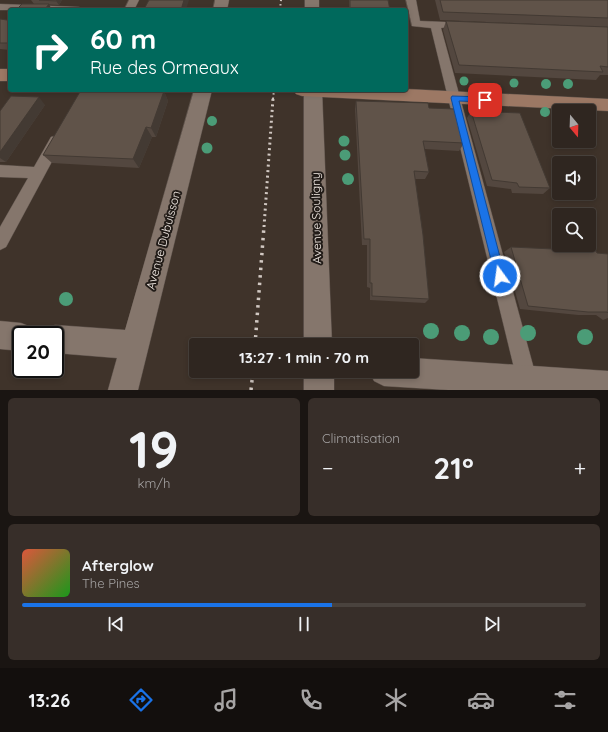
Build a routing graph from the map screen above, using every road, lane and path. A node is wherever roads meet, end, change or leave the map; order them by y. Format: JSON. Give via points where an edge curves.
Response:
{"nodes":[{"id":1,"x":411,"y":0,"type":"edge"},
{"id":2,"x":0,"y":7,"type":"edge"},
{"id":3,"x":26,"y":8,"type":"edge"},
{"id":4,"x":435,"y":24,"type":"junction"},
{"id":5,"x":459,"y":25,"type":"edge"},
{"id":6,"x":202,"y":92,"type":"edge"},
{"id":7,"x":310,"y":92,"type":"edge"},
{"id":8,"x":331,"y":92,"type":"edge"},
{"id":9,"x":454,"y":98,"type":"junction"},
{"id":10,"x":608,"y":105,"type":"edge"},
{"id":11,"x":64,"y":127,"type":"edge"},
{"id":12,"x":0,"y":171,"type":"edge"},
{"id":13,"x":38,"y":173,"type":"junction"},
{"id":14,"x":0,"y":242,"type":"edge"},
{"id":15,"x":0,"y":335,"type":"edge"},
{"id":16,"x":12,"y":336,"type":"edge"},
{"id":17,"x":318,"y":338,"type":"edge"},
{"id":18,"x":64,"y":340,"type":"edge"},
{"id":19,"x":134,"y":345,"type":"junction"},
{"id":20,"x":419,"y":373,"type":"edge"},
{"id":21,"x":319,"y":378,"type":"edge"},
{"id":22,"x":527,"y":380,"type":"junction"},
{"id":23,"x":559,"y":386,"type":"edge"},
{"id":24,"x":608,"y":386,"type":"edge"},
{"id":25,"x":123,"y":390,"type":"edge"},
{"id":26,"x":319,"y":390,"type":"edge"}],
"edges":[{"from":1,"to":4,"type":"lane","via":[[416,24]]},
{"from":2,"to":3,"type":"lane"},
{"from":4,"to":5,"type":"lane"},
{"from":4,"to":9,"type":"lane"},
{"from":6,"to":19,"type":"street","name":"Avenue Dubuisson"},
{"from":7,"to":17,"type":"street","name":"Avenue Souligny"},
{"from":8,"to":9,"type":"street"},
{"from":9,"to":10,"type":"street"},
{"from":9,"to":22,"type":"lane"},
{"from":11,"to":13,"type":"lane"},
{"from":12,"to":13,"type":"lane"},
{"from":13,"to":14,"type":"lane"},
{"from":15,"to":16,"type":"street"},
{"from":18,"to":19,"type":"street"},
{"from":19,"to":25,"type":"street","name":"Avenue Dubuisson"},
{"from":20,"to":22,"type":"street"},
{"from":21,"to":26,"type":"street"},
{"from":22,"to":23,"type":"street"},
{"from":23,"to":24,"type":"street"}]}
